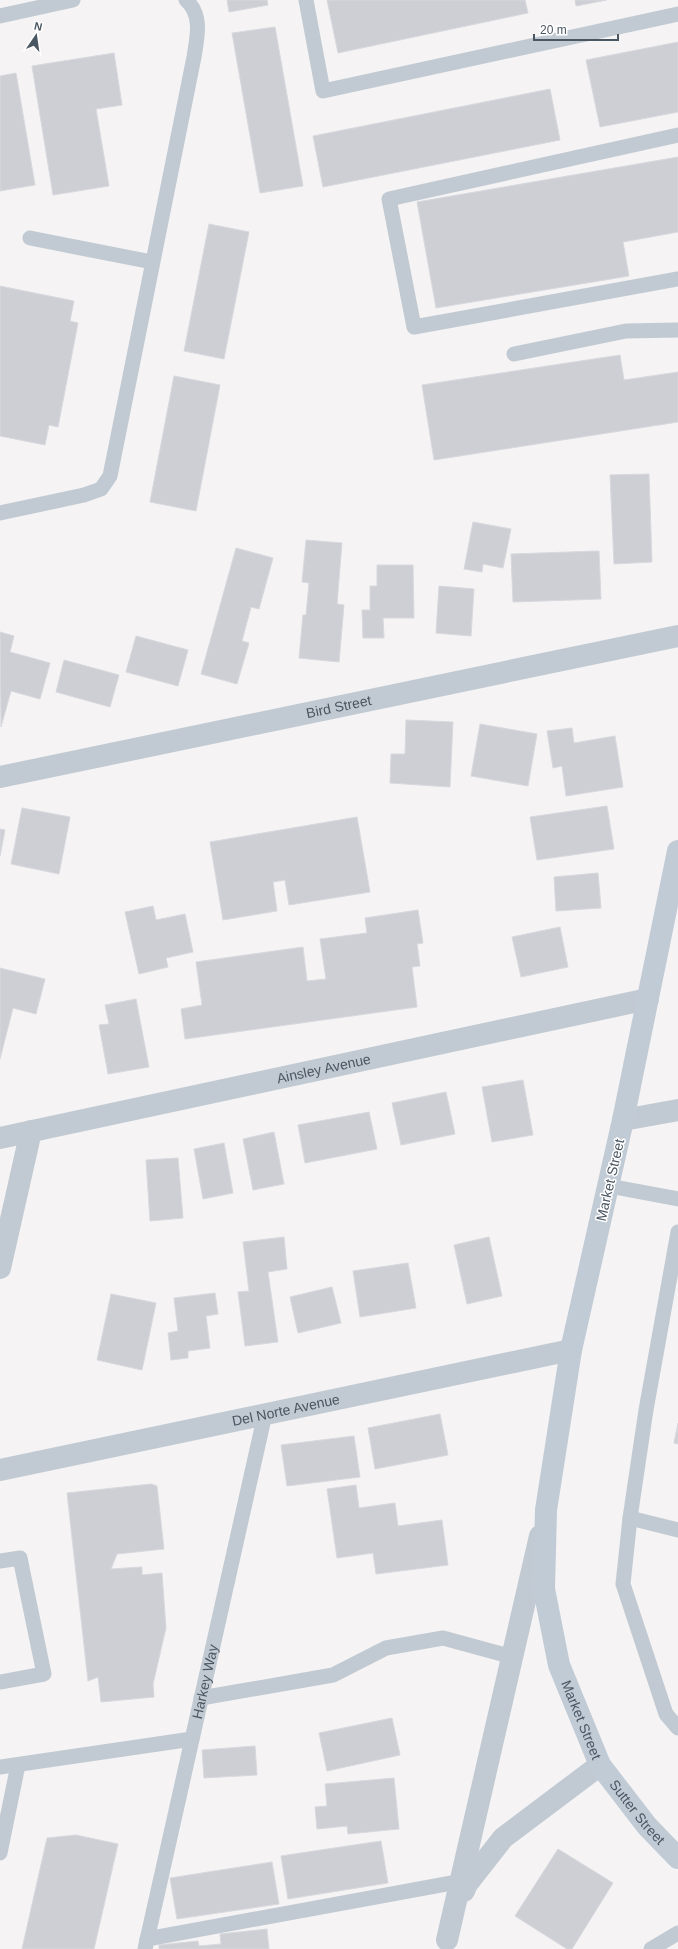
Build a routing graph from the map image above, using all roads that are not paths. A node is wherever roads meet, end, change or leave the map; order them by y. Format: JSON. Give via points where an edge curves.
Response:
{"nodes":[{"id":1,"x":73,"y":0,"type":"edge"},
{"id":2,"x":186,"y":0,"type":"edge"},
{"id":3,"x":306,"y":0,"type":"edge"},
{"id":4,"x":678,"y":14,"type":"edge"},
{"id":5,"x":0,"y":16,"type":"edge"},
{"id":6,"x":678,"y":135,"type":"edge"},
{"id":7,"x":30,"y":238,"type":"dead end"},
{"id":8,"x":152,"y":262,"type":"junction"},
{"id":9,"x":678,"y":279,"type":"edge"},
{"id":10,"x":678,"y":330,"type":"edge"},
{"id":11,"x":514,"y":354,"type":"dead end"},
{"id":12,"x":0,"y":513,"type":"edge"},
{"id":13,"x":678,"y":636,"type":"edge"},
{"id":14,"x":0,"y":777,"type":"edge"},
{"id":15,"x":678,"y":851,"type":"edge"},
{"id":16,"x":648,"y":999,"type":"junction"},
{"id":17,"x":678,"y":1110,"type":"edge"},
{"id":18,"x":623,"y":1120,"type":"junction"},
{"id":19,"x":31,"y":1131,"type":"junction"},
{"id":20,"x":0,"y":1138,"type":"edge"},
{"id":21,"x":609,"y":1186,"type":"junction"},
{"id":22,"x":678,"y":1199,"type":"edge"},
{"id":23,"x":678,"y":1232,"type":"edge"},
{"id":24,"x":0,"y":1268,"type":"edge"},
{"id":25,"x":571,"y":1350,"type":"junction"},
{"id":26,"x":265,"y":1414,"type":"junction"},
{"id":27,"x":0,"y":1470,"type":"edge"},
{"id":28,"x":546,"y":1510,"type":"junction"},
{"id":29,"x":630,"y":1518,"type":"junction"},
{"id":30,"x":678,"y":1530,"type":"edge"},
{"id":31,"x":0,"y":1561,"type":"edge"},
{"id":32,"x":512,"y":1657,"type":"junction"},
{"id":33,"x":0,"y":1682,"type":"edge"},
{"id":34,"x":201,"y":1698,"type":"junction"},
{"id":35,"x":678,"y":1728,"type":"edge"},
{"id":36,"x":192,"y":1739,"type":"junction"},
{"id":37,"x":18,"y":1765,"type":"junction"},
{"id":38,"x":600,"y":1765,"type":"junction"},
{"id":39,"x":0,"y":1767,"type":"edge"},
{"id":40,"x":0,"y":1852,"type":"edge"},
{"id":41,"x":678,"y":1858,"type":"edge"},
{"id":42,"x":466,"y":1880,"type":"junction"},
{"id":43,"x":678,"y":1933,"type":"edge"},
{"id":44,"x":146,"y":1944,"type":"edge"},
{"id":45,"x":446,"y":1944,"type":"edge"},
{"id":46,"x":651,"y":1949,"type":"edge"}],
"edges":[{"from":1,"to":5,"type":"lane"},
{"from":2,"to":8,"type":"lane","via":[[190,3],[198,22],[194,57]]},
{"from":3,"to":4,"type":"lane","via":[[323,91]]},
{"from":6,"to":9,"type":"lane","via":[[389,199],[414,327]]},
{"from":7,"to":8,"type":"lane"},
{"from":8,"to":12,"type":"lane","via":[[110,476],[101,489],[84,495]]},
{"from":10,"to":11,"type":"lane","via":[[626,331]]},
{"from":13,"to":14,"type":"street","name":"Bird Street"},
{"from":15,"to":16,"type":"main road","name":"Market Street"},
{"from":16,"to":18,"type":"main road","name":"Market Street"},
{"from":16,"to":19,"type":"street","name":"Ainsley Avenue"},
{"from":17,"to":18,"type":"street"},
{"from":18,"to":21,"type":"main road","name":"Market Street"},
{"from":19,"to":20,"type":"street","name":"Ainsley Avenue"},
{"from":19,"to":24,"type":"street"},
{"from":21,"to":22,"type":"lane"},
{"from":21,"to":25,"type":"main road","name":"Market Street"},
{"from":23,"to":29,"type":"lane"},
{"from":25,"to":26,"type":"street","name":"Del Norte Avenue"},
{"from":25,"to":28,"type":"main road","name":"Market Street"},
{"from":26,"to":27,"type":"street","name":"Del Norte Avenue"},
{"from":26,"to":34,"type":"lane","name":"Harkey Way"},
{"from":28,"to":32,"type":"street","name":"Market Street"},
{"from":28,"to":38,"type":"main road","name":"Market Street","via":[[544,1589],[559,1665]]},
{"from":29,"to":30,"type":"lane"},
{"from":29,"to":35,"type":"lane","via":[[623,1584],[666,1714]]},
{"from":31,"to":33,"type":"lane","via":[[20,1558],[44,1674]]},
{"from":32,"to":34,"type":"lane","via":[[443,1638],[386,1648],[333,1675]]},
{"from":32,"to":42,"type":"street","name":"Market Street"},
{"from":34,"to":36,"type":"lane","name":"Harkey Way"},
{"from":36,"to":37,"type":"lane"},
{"from":36,"to":44,"type":"lane","name":"Harkey Way"},
{"from":37,"to":39,"type":"lane"},
{"from":37,"to":40,"type":"lane"},
{"from":38,"to":41,"type":"main road","name":"Sutter Street","via":[[647,1826]]},
{"from":38,"to":42,"type":"street","name":"Market Street","via":[[503,1838]]},
{"from":42,"to":44,"type":"lane"},
{"from":42,"to":45,"type":"street","name":"Market Street","via":[[467,1884]]},
{"from":43,"to":46,"type":"lane"}]}
